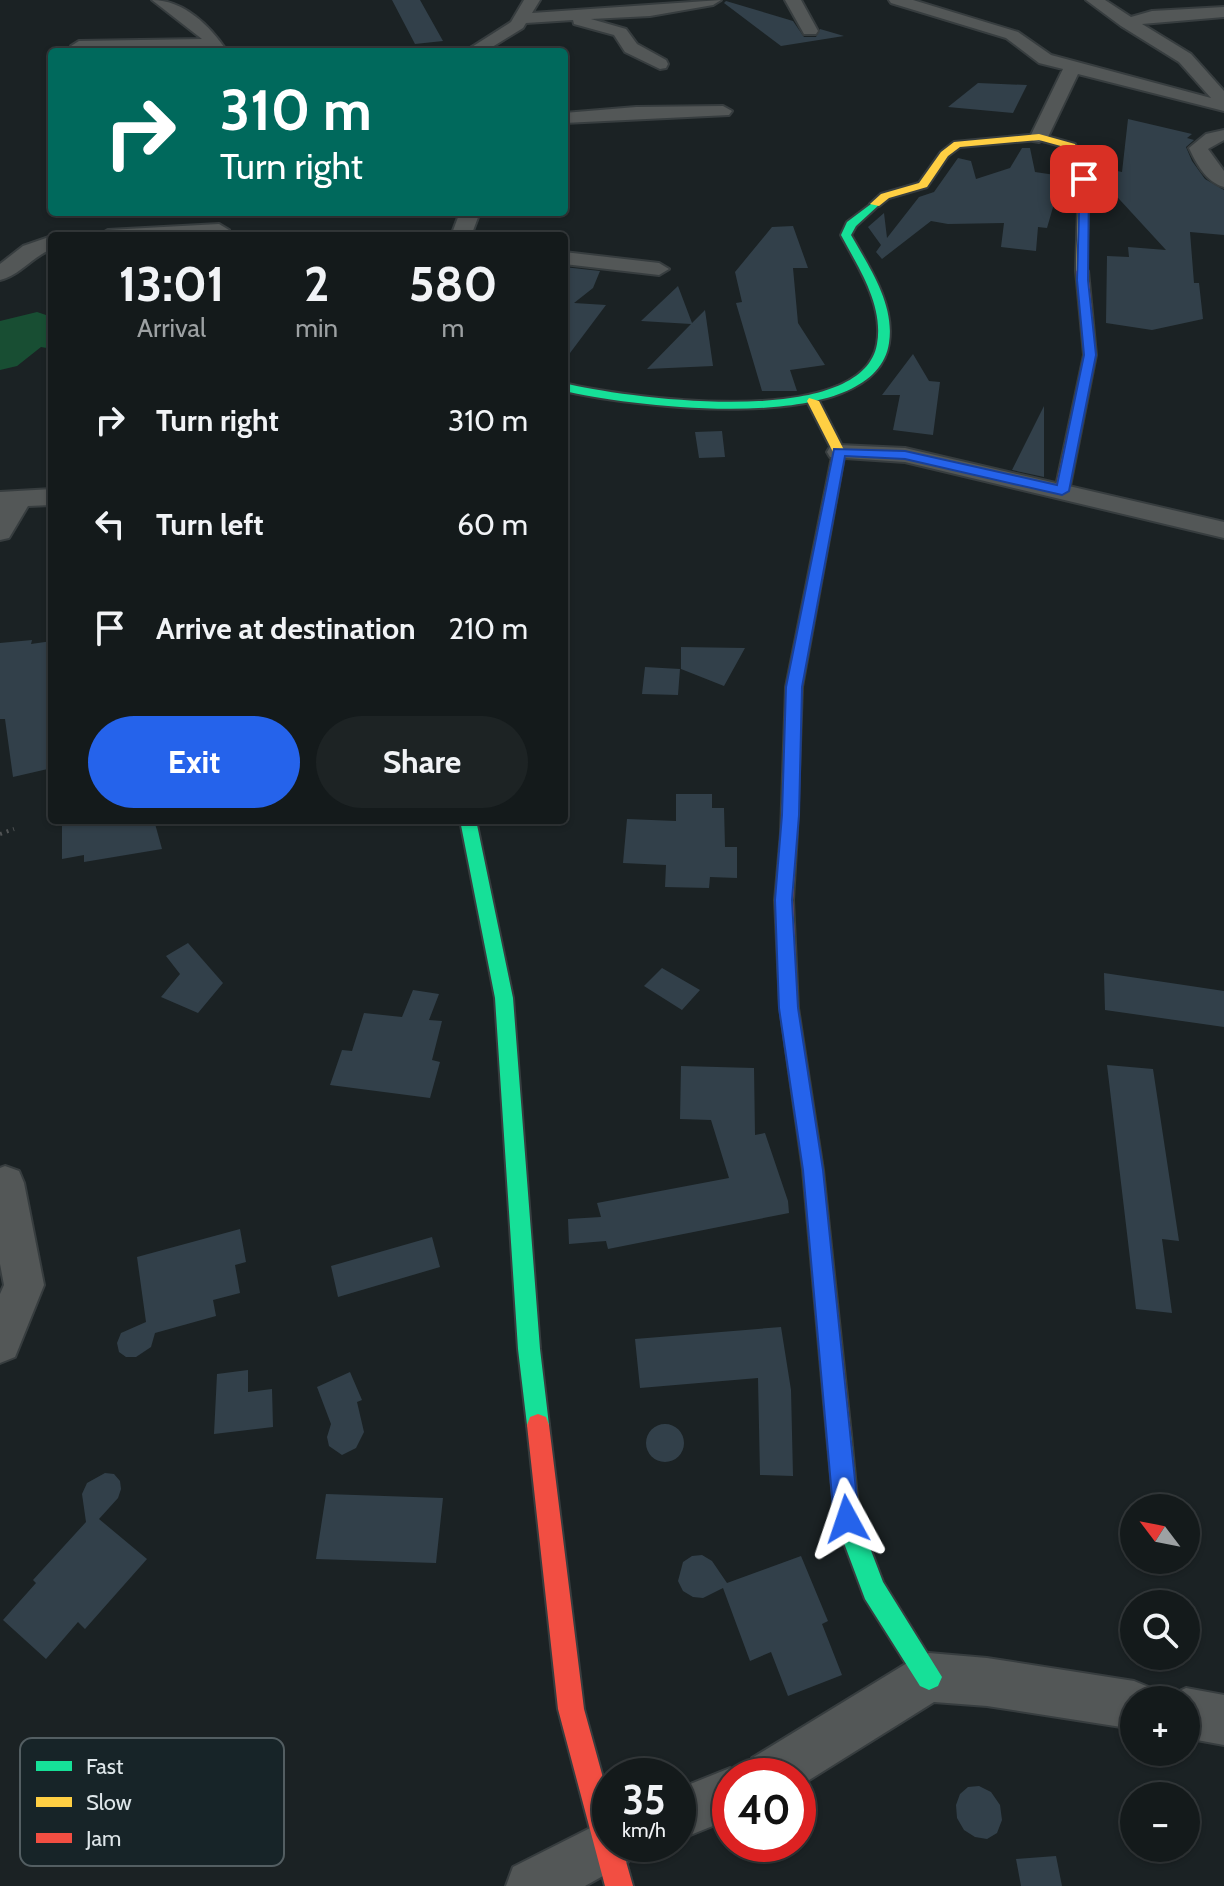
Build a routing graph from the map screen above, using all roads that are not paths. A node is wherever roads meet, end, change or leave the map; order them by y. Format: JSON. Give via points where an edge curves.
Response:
{"nodes":[{"id":1,"x":195,"y":0,"type":"edge"},
{"id":2,"x":532,"y":0,"type":"edge"},
{"id":3,"x":713,"y":0,"type":"edge"},
{"id":4,"x":793,"y":0,"type":"edge"},
{"id":5,"x":897,"y":0,"type":"edge"},
{"id":6,"x":1094,"y":0,"type":"edge"},
{"id":7,"x":163,"y":2,"type":"edge"},
{"id":8,"x":1224,"y":12,"type":"edge"},
{"id":9,"x":561,"y":16,"type":"junction"},
{"id":10,"x":523,"y":18,"type":"junction"},
{"id":11,"x":1127,"y":23,"type":"junction"},
{"id":12,"x":810,"y":31,"type":"dead end"},
{"id":13,"x":79,"y":46,"type":"dead end"},
{"id":14,"x":217,"y":48,"type":"edge"},
{"id":15,"x":480,"y":48,"type":"edge"},
{"id":16,"x":660,"y":64,"type":"dead end"},
{"id":17,"x":1072,"y":68,"type":"junction"},
{"id":18,"x":1224,"y":104,"type":"edge"},
{"id":19,"x":723,"y":111,"type":"dead end"},
{"id":20,"x":568,"y":118,"type":"edge"},
{"id":21,"x":1224,"y":135,"type":"edge"},
{"id":22,"x":1039,"y":137,"type":"junction"},
{"id":23,"x":1224,"y":181,"type":"edge"},
{"id":24,"x":217,"y":226,"type":"edge"},
{"id":25,"x":152,"y":232,"type":"edge"},
{"id":26,"x":48,"y":243,"type":"edge"},
{"id":27,"x":568,"y":258,"type":"edge"},
{"id":28,"x":659,"y":269,"type":"dead end"},
{"id":29,"x":0,"y":274,"type":"edge"},
{"id":30,"x":568,"y":389,"type":"edge"},
{"id":31,"x":813,"y":401,"type":"junction"},
{"id":32,"x":839,"y":452,"type":"junction"},
{"id":33,"x":1062,"y":491,"type":"junction"},
{"id":34,"x":48,"y":497,"type":"edge"},
{"id":35,"x":9,"y":500,"type":"edge"},
{"id":36,"x":1224,"y":530,"type":"edge"},
{"id":37,"x":0,"y":532,"type":"edge"},
{"id":38,"x":469,"y":824,"type":"edge"},
{"id":39,"x":5,"y":1183,"type":"dead end"},
{"id":40,"x":0,"y":1343,"type":"edge"},
{"id":41,"x":929,"y":1677,"type":"junction"},
{"id":42,"x":1120,"y":1703,"type":"edge"},
{"id":43,"x":1200,"y":1716,"type":"edge"},
{"id":44,"x":1224,"y":1720,"type":"edge"},
{"id":45,"x":799,"y":1758,"type":"edge"},
{"id":46,"x":592,"y":1785,"type":"edge"},
{"id":47,"x":601,"y":1862,"type":"edge"},
{"id":48,"x":532,"y":1886,"type":"edge"}],
"edges":[{"from":1,"to":7,"type":"street"},
{"from":2,"to":10,"type":"street"},
{"from":3,"to":9,"type":"street","via":[[650,11]]},
{"from":4,"to":12,"type":"street"},
{"from":5,"to":17,"type":"street","via":[[1012,35],[1045,59]]},
{"from":6,"to":11,"type":"street"},
{"from":7,"to":14,"type":"street","via":[[205,32]]},
{"from":8,"to":11,"type":"street","via":[[1152,16]]},
{"from":9,"to":10,"type":"street"},
{"from":9,"to":16,"type":"street","via":[[620,32],[631,48]]},
{"from":10,"to":15,"type":"street","via":[[503,37]]},
{"from":11,"to":18,"type":"street","via":[[1185,58]]},
{"from":13,"to":14,"type":"street"},
{"from":17,"to":18,"type":"street"},
{"from":17,"to":22,"type":"street"},
{"from":19,"to":20,"type":"street"},
{"from":21,"to":23,"type":"street","via":[[1198,148]]},
{"from":22,"to":31,"type":"street","via":[[957,144],[923,185],[885,196],[851,224],[846,235],[879,300],[881,353],[849,386]]},
{"from":22,"to":33,"type":"street","via":[[1072,146],[1084,179],[1082,280],[1090,355]]},
{"from":24,"to":25,"type":"street"},
{"from":26,"to":29,"type":"street","via":[[30,250]]},
{"from":27,"to":28,"type":"street"},
{"from":30,"to":31,"type":"street","via":[[620,399]]},
{"from":31,"to":32,"type":"street"},
{"from":32,"to":33,"type":"street","via":[[905,455]]},
{"from":32,"to":41,"type":"street","via":[[794,687],[784,900],[789,1008],[813,1170],[847,1519],[874,1590]]},
{"from":33,"to":36,"type":"street"},
{"from":34,"to":35,"type":"street"},
{"from":35,"to":37,"type":"street"},
{"from":38,"to":46,"type":"street","via":[[504,998],[529,1349],[571,1709]]},
{"from":39,"to":40,"type":"street","via":[[24,1285]]},
{"from":41,"to":42,"type":"street"},
{"from":41,"to":45,"type":"street"},
{"from":43,"to":44,"type":"street"},
{"from":47,"to":48,"type":"street"}]}
